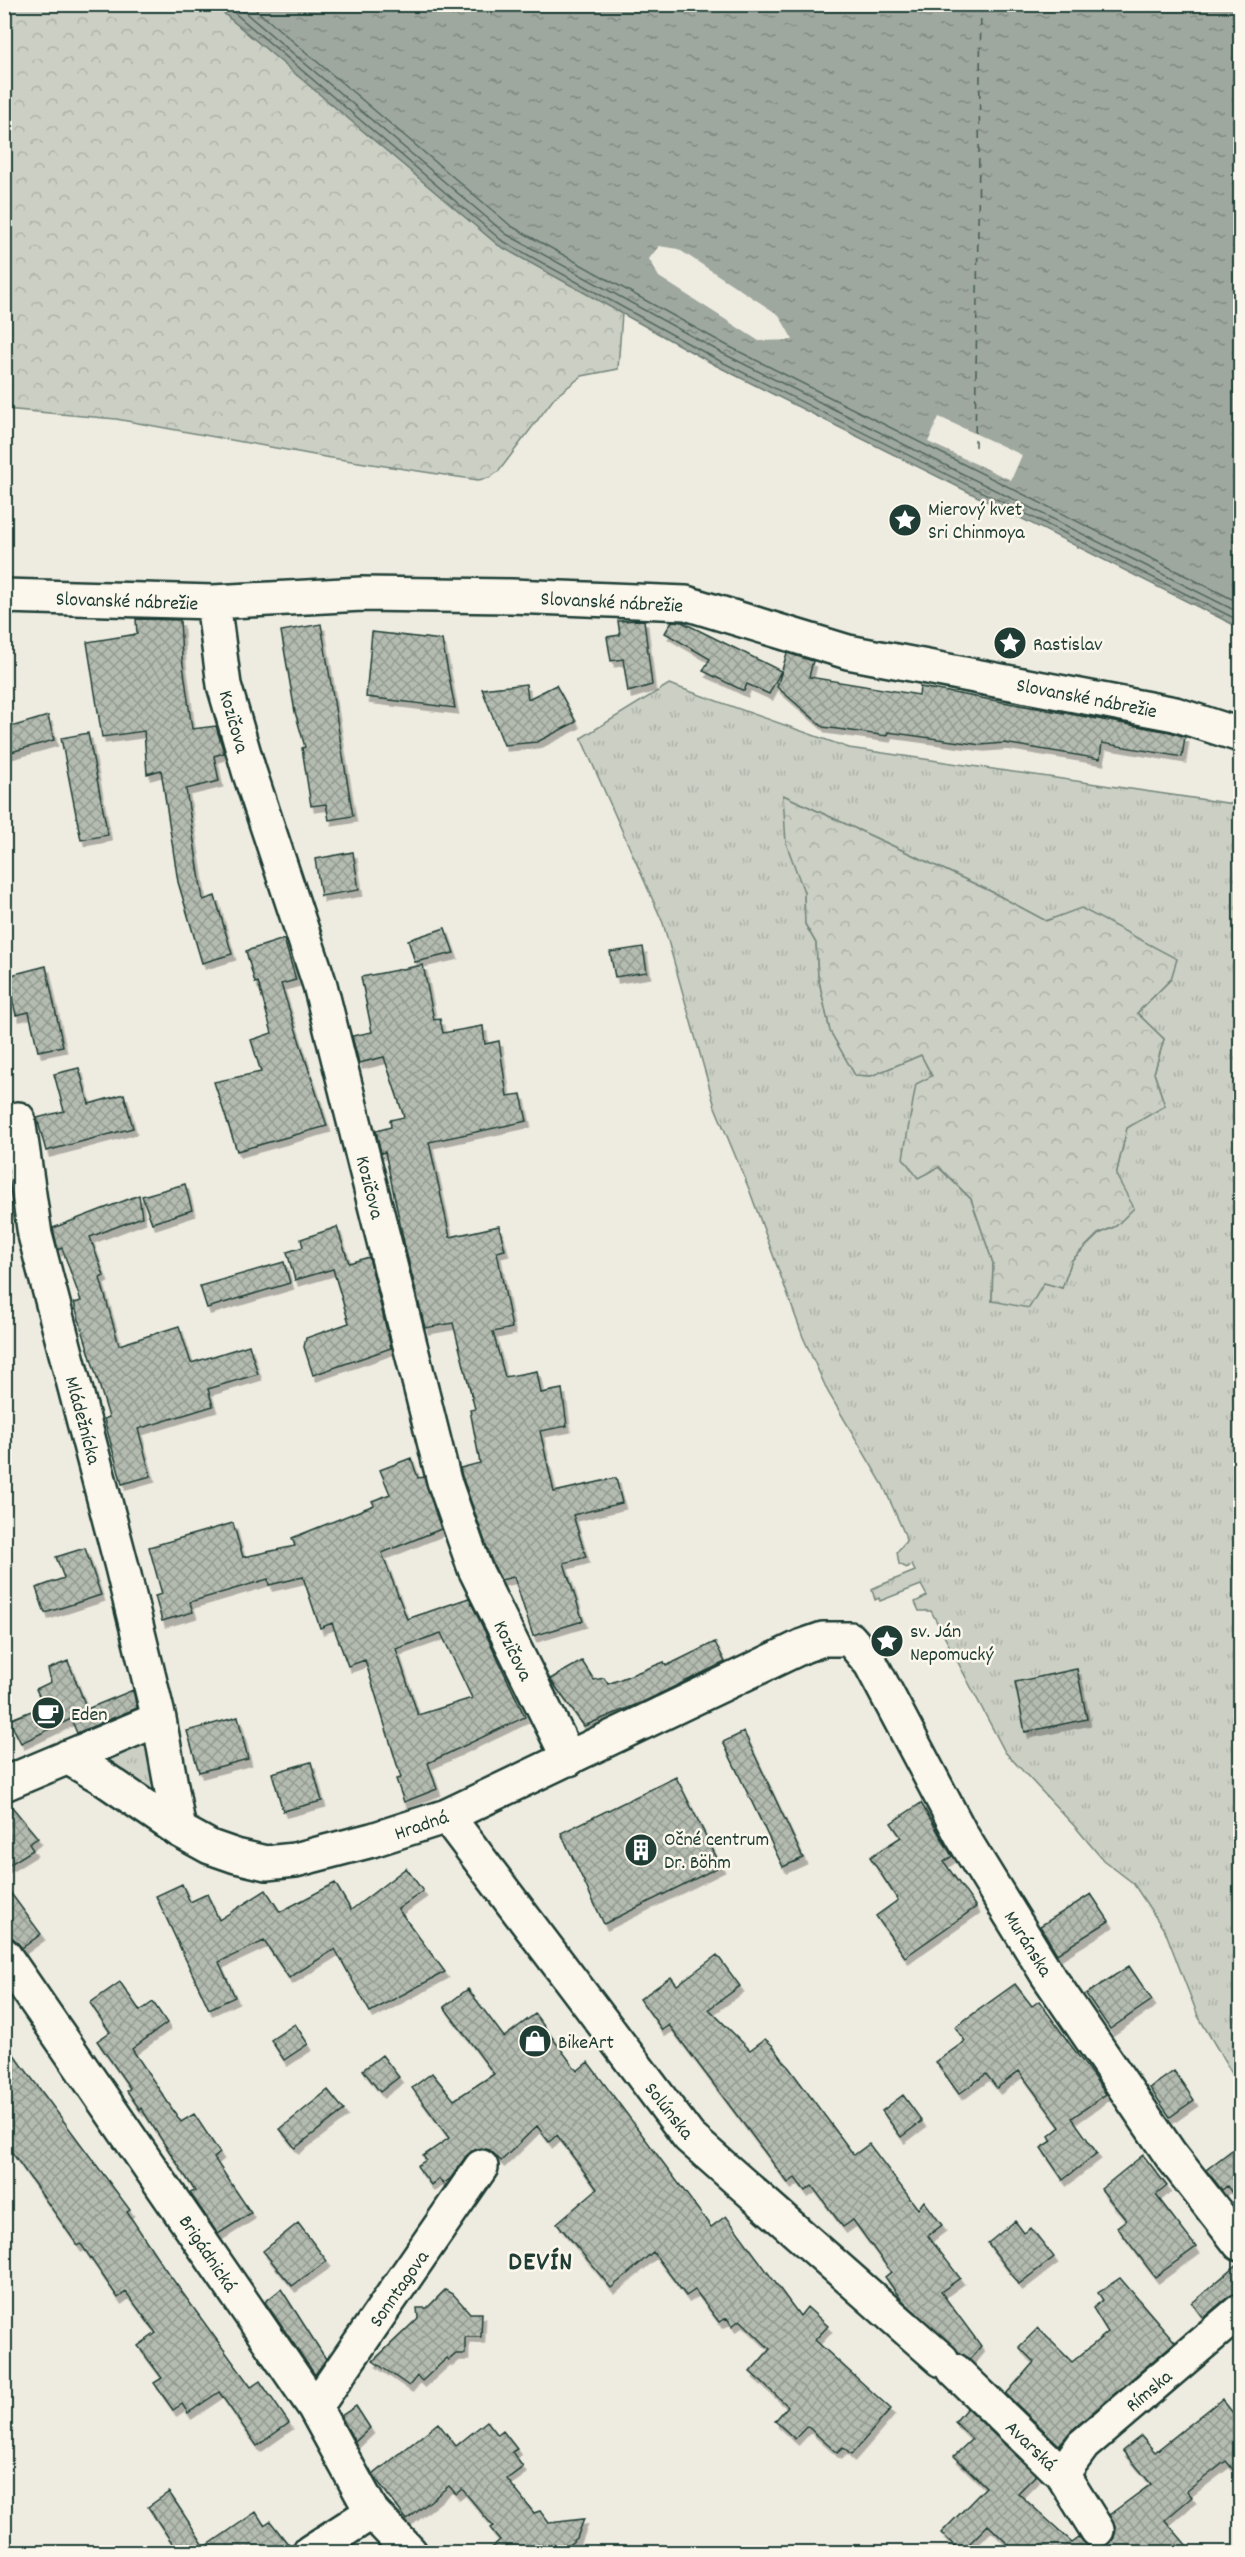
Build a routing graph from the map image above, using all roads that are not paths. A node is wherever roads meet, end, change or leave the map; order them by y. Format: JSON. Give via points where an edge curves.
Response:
{"nodes":[{"id":1,"x":4,"y":596,"type":"edge"},
{"id":2,"x":213,"y":602,"type":"junction"},
{"id":3,"x":1240,"y":735,"type":"edge"},
{"id":4,"x":18,"y":1119,"type":"dead end"},
{"id":5,"x":836,"y":1638,"type":"joint"},
{"id":6,"x":159,"y":1719,"type":"junction"},
{"id":7,"x":67,"y":1757,"type":"junction"},
{"id":8,"x":569,"y":1759,"type":"junction"},
{"id":9,"x":4,"y":1784,"type":"edge"},
{"id":10,"x":447,"y":1816,"type":"junction"},
{"id":11,"x":179,"y":1830,"type":"junction"},
{"id":12,"x":4,"y":1955,"type":"edge"},
{"id":13,"x":481,"y":2167,"type":"dead end"},
{"id":14,"x":1240,"y":2244,"type":"edge"},
{"id":15,"x":1240,"y":2311,"type":"edge"},
{"id":16,"x":948,"y":2365,"type":"joint"},
{"id":17,"x":315,"y":2408,"type":"junction"},
{"id":18,"x":1062,"y":2474,"type":"junction"},
{"id":19,"x":372,"y":2512,"type":"junction"},
{"id":20,"x":1097,"y":2530,"type":"dead end"},
{"id":21,"x":310,"y":2553,"type":"edge"},
{"id":22,"x":410,"y":2553,"type":"edge"}],
"edges":[{"from":1,"to":2,"type":"street","name":"Slovanské nábrežie"},
{"from":2,"to":3,"type":"street","name":"Slovanské nábrežie","via":[[362,594],[686,603],[848,652],[1175,714]]},
{"from":2,"to":8,"type":"street","name":"Kozičova","via":[[224,685],[320,985],[444,1480],[475,1569]]},
{"from":4,"to":6,"type":"street","name":"Mládežnícka","via":[[35,1235]]},
{"from":5,"to":8,"type":"street","name":"Hradná","via":[[803,1646]]},
{"from":5,"to":14,"type":"street","name":"Muránska","via":[[850,1639],[871,1664],[962,1836],[1047,1974],[1170,2154]]},
{"from":6,"to":7,"type":"street"},
{"from":6,"to":11,"type":"street","name":"Mládežnícka"},
{"from":7,"to":9,"type":"street"},
{"from":7,"to":11,"type":"street","name":"Hradná"},
{"from":8,"to":10,"type":"street","name":"Hradná"},
{"from":10,"to":11,"type":"street","name":"Hradná","via":[[318,1855],[266,1863],[210,1847]]},
{"from":10,"to":16,"type":"street","name":"Solúnska","via":[[688,2137]]},
{"from":12,"to":17,"type":"street","name":"Brigádnická"},
{"from":13,"to":17,"type":"street","name":"Sonntagova"},
{"from":15,"to":18,"type":"street","name":"Rímska","via":[[1083,2445]]},
{"from":16,"to":18,"type":"street","name":"Avarská"},
{"from":17,"to":19,"type":"street","name":"Brigádnická"},
{"from":18,"to":20,"type":"street","name":"Avarská"},
{"from":19,"to":21,"type":"street"},
{"from":19,"to":22,"type":"street","name":"Brigádnická"}]}
